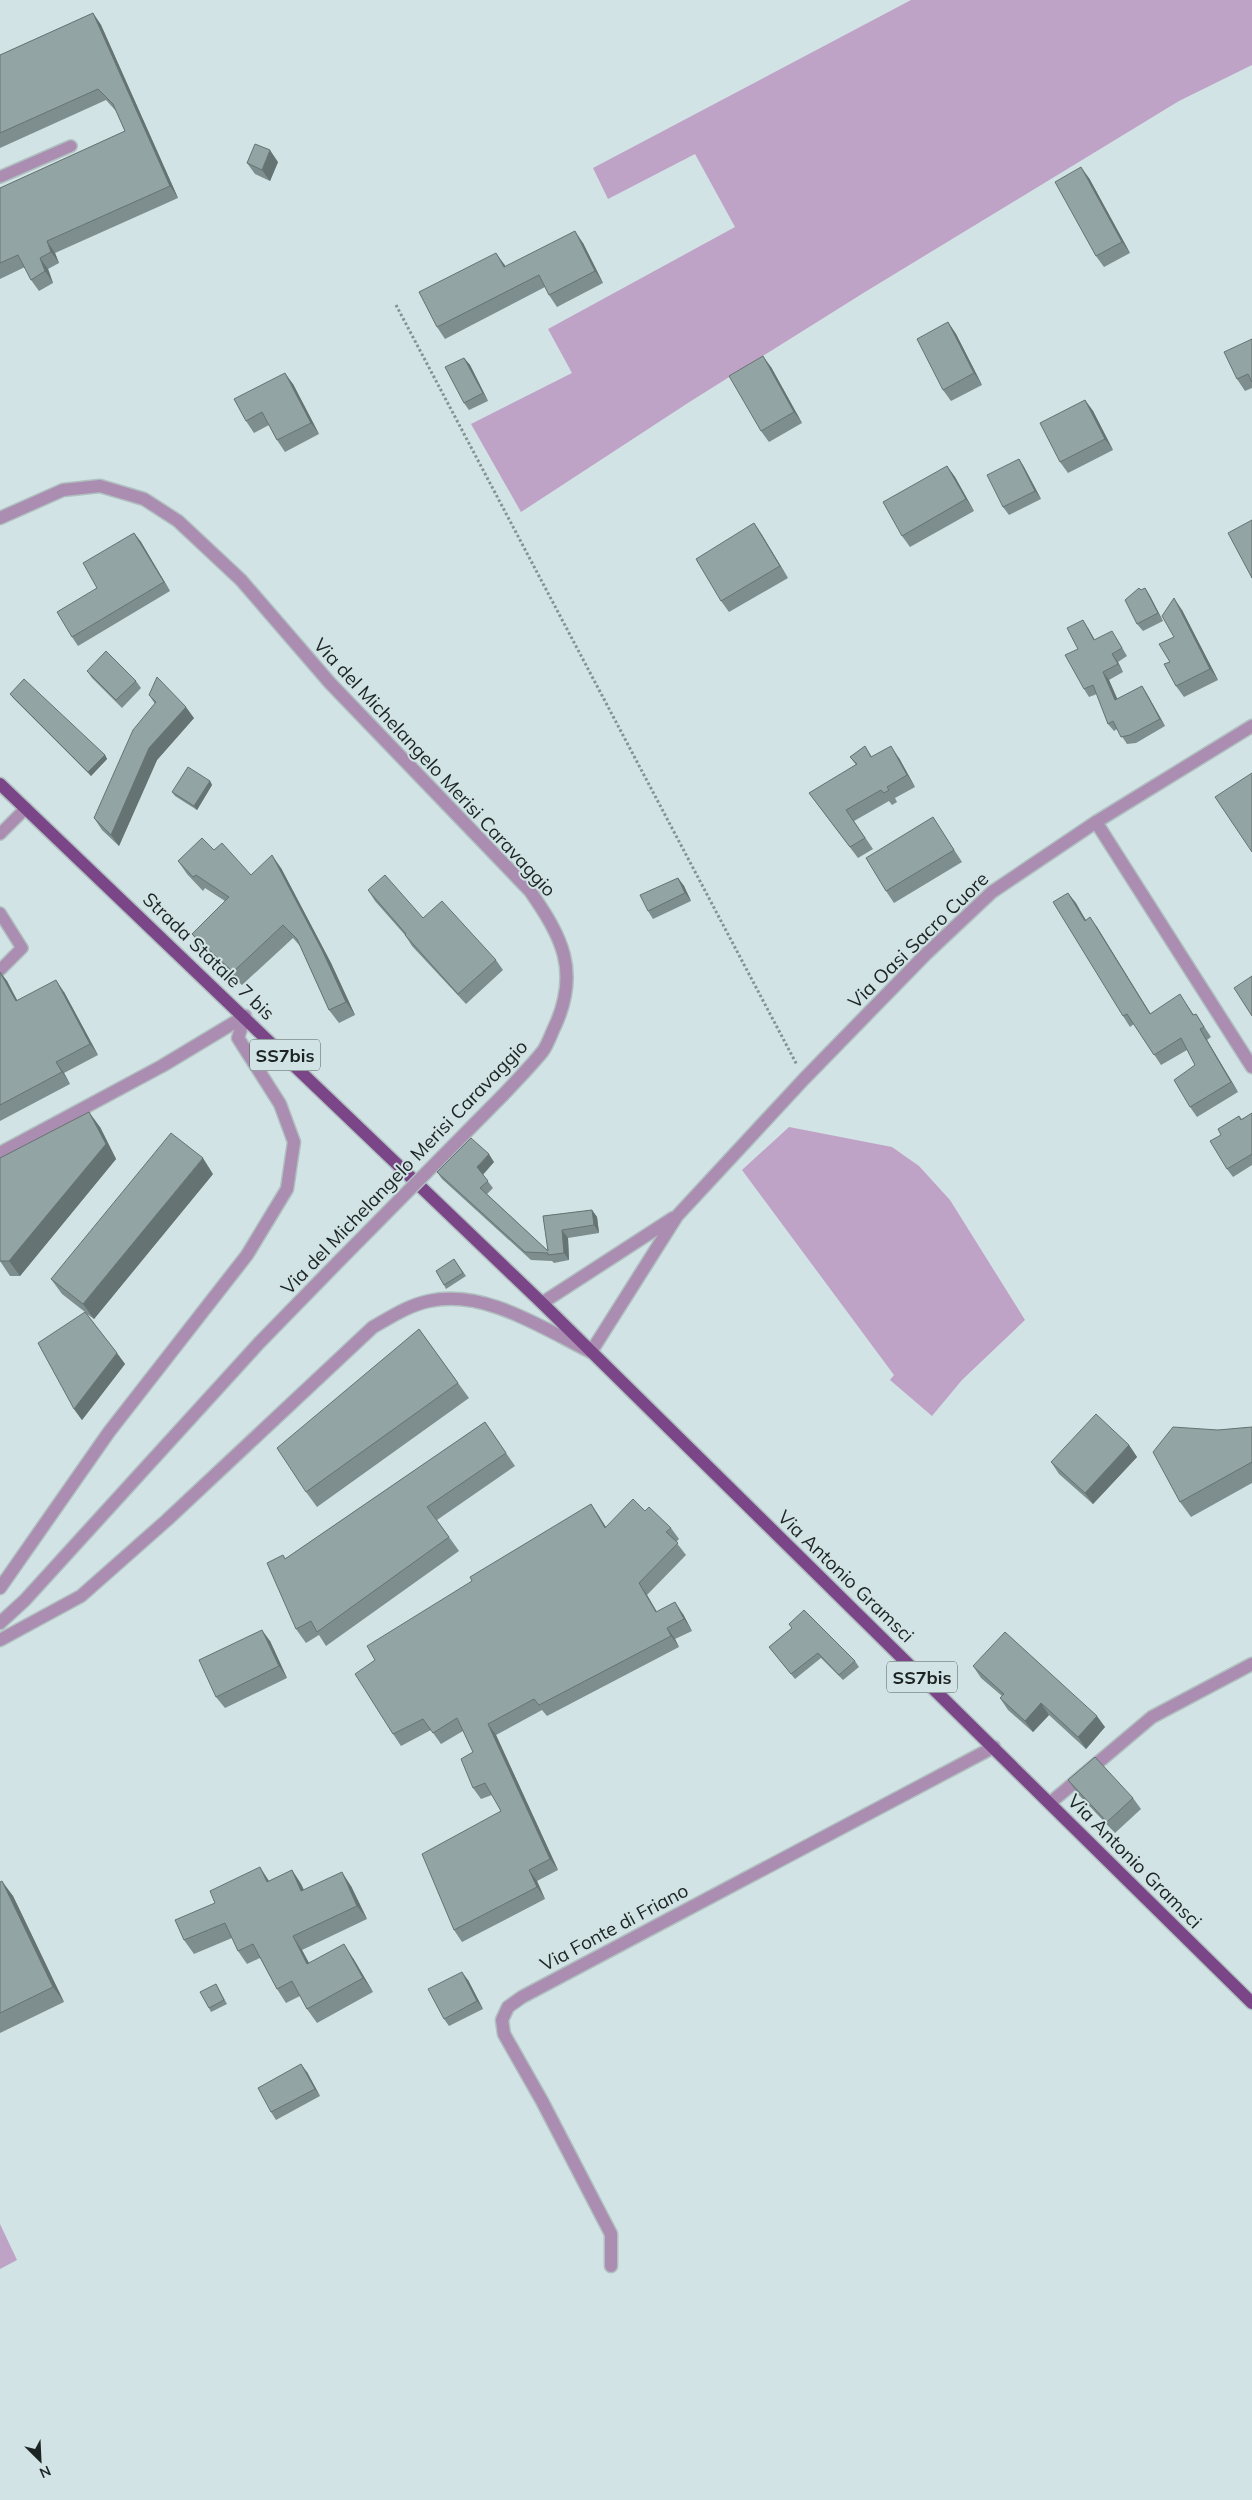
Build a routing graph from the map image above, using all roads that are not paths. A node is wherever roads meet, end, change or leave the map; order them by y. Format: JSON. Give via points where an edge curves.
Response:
{"nodes":[{"id":1,"x":71,"y":146,"type":"dead end"},
{"id":2,"x":0,"y":177,"type":"edge"},
{"id":3,"x":0,"y":518,"type":"edge"},
{"id":4,"x":1252,"y":726,"type":"edge"},
{"id":5,"x":0,"y":784,"type":"edge"},
{"id":6,"x":26,"y":808,"type":"junction"},
{"id":7,"x":1096,"y":822,"type":"junction"},
{"id":8,"x":0,"y":834,"type":"edge"},
{"id":9,"x":0,"y":912,"type":"edge"},
{"id":10,"x":0,"y":970,"type":"edge"},
{"id":11,"x":245,"y":1016,"type":"junction"},
{"id":12,"x":1252,"y":1067,"type":"edge"},
{"id":13,"x":0,"y":1153,"type":"edge"},
{"id":14,"x":677,"y":1216,"type":"junction"},
{"id":15,"x":542,"y":1304,"type":"junction"},
{"id":16,"x":591,"y":1352,"type":"junction"},
{"id":17,"x":0,"y":1588,"type":"edge"},
{"id":18,"x":0,"y":1623,"type":"edge"},
{"id":19,"x":0,"y":1640,"type":"edge"},
{"id":20,"x":1252,"y":1664,"type":"edge"},
{"id":21,"x":994,"y":1748,"type":"junction"},
{"id":22,"x":1050,"y":1803,"type":"junction"},
{"id":23,"x":1252,"y":2003,"type":"edge"},
{"id":24,"x":611,"y":2266,"type":"dead end"}],
"edges":[{"from":1,"to":2,"type":"lane"},
{"from":3,"to":18,"type":"street","name":"Via del Michelangelo Merisi Caravaggio","bridge":true,"via":[[63,490],[100,486],[144,499],[178,521],[241,580],[330,683],[530,891],[551,922],[565,956],[568,985],[560,1016],[544,1049],[504,1094],[239,1364],[25,1600]]},
{"from":4,"to":7,"type":"street","name":"Via Oasi Sacro Cuore"},
{"from":5,"to":6,"type":"main road","name":"Strada Statale 7 bis","number":"SS7bis"},
{"from":6,"to":8,"type":"lane"},
{"from":6,"to":11,"type":"main road","name":"Strada Statale 7 bis","number":"SS7bis"},
{"from":7,"to":12,"type":"street"},
{"from":7,"to":14,"type":"street","name":"Via Oasi Sacro Cuore","via":[[992,892],[925,955]]},
{"from":9,"to":10,"type":"lane","via":[[22,948]]},
{"from":11,"to":13,"type":"street","via":[[162,1066]]},
{"from":11,"to":15,"type":"main road","name":"Strada Statale 7 bis","number":"SS7bis"},
{"from":11,"to":17,"type":"street","via":[[238,1038],[280,1104],[294,1142],[287,1189],[248,1255],[109,1432]]},
{"from":14,"to":15,"type":"street","name":"Via Oasi Sacro Cuore"},
{"from":14,"to":16,"type":"street","name":"Via Oasi Sacro Cuore"},
{"from":15,"to":16,"type":"main road","name":"Via Antonio Gramsci","number":"SS7bis"},
{"from":16,"to":19,"type":"street","via":[[493,1306],[463,1299],[429,1301],[400,1311],[373,1327],[81,1596]]},
{"from":16,"to":21,"type":"main road","name":"Via Antonio Gramsci","number":"SS7bis"},
{"from":20,"to":22,"type":"street","via":[[1152,1718]]},
{"from":21,"to":22,"type":"main road","name":"Via Antonio Gramsci","number":"SS7bis"},
{"from":21,"to":24,"type":"street","name":"Via Fonte di Friano","via":[[508,2007],[502,2020],[504,2034],[611,2234]]},
{"from":22,"to":23,"type":"main road","name":"Via Antonio Gramsci","number":"SS7bis"}]}
